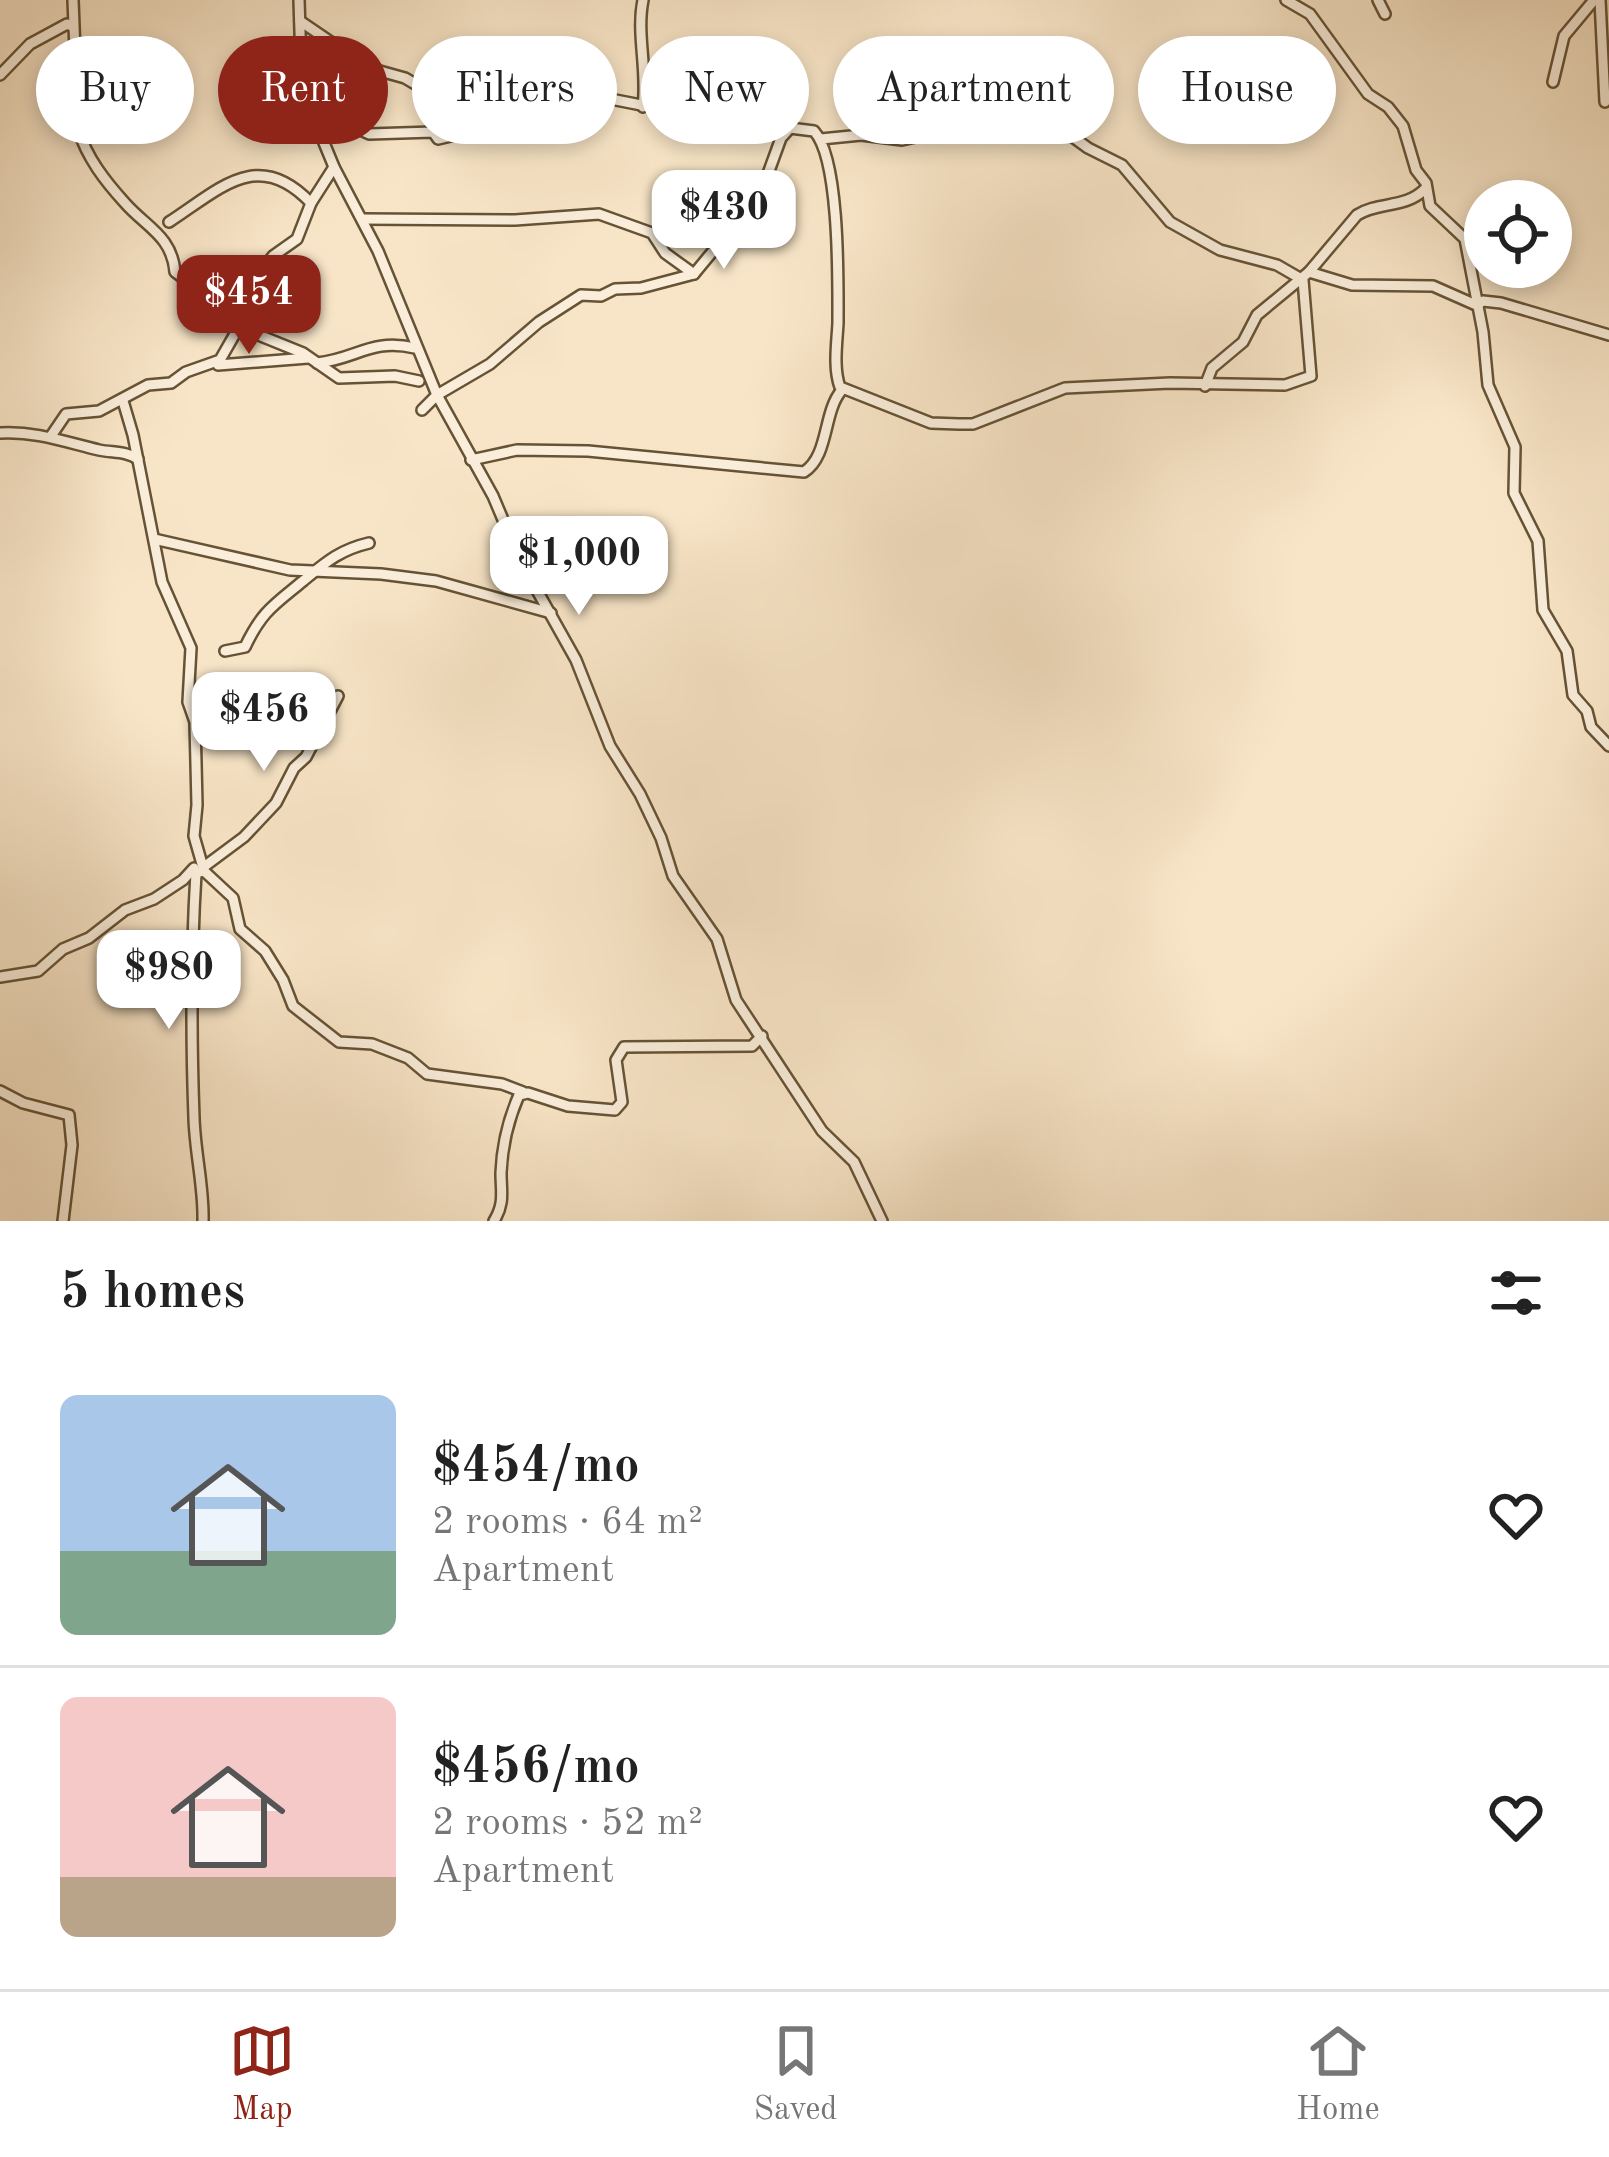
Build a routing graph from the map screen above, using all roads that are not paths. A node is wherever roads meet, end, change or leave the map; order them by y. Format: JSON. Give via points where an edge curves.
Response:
{"nodes":[{"id":1,"x":73,"y":0,"type":"edge"},
{"id":2,"x":299,"y":0,"type":"edge"},
{"id":3,"x":643,"y":0,"type":"edge"},
{"id":4,"x":1286,"y":0,"type":"edge"},
{"id":5,"x":1378,"y":0,"type":"edge"},
{"id":6,"x":1597,"y":0,"type":"edge"},
{"id":7,"x":1385,"y":14,"type":"dead end"},
{"id":8,"x":300,"y":21,"type":"junction"},
{"id":9,"x":72,"y":26,"type":"junction"},
{"id":10,"x":301,"y":36,"type":"edge"},
{"id":11,"x":641,"y":36,"type":"edge"},
{"id":12,"x":0,"y":75,"type":"edge"},
{"id":13,"x":412,"y":82,"type":"edge"},
{"id":14,"x":1553,"y":82,"type":"dead end"},
{"id":15,"x":1605,"y":102,"type":"dead end"},
{"id":16,"x":809,"y":130,"type":"edge"},
{"id":17,"x":821,"y":140,"type":"junction"},
{"id":18,"x":325,"y":144,"type":"edge"},
{"id":19,"x":779,"y":144,"type":"edge"},
{"id":20,"x":334,"y":167,"type":"junction"},
{"id":21,"x":1426,"y":188,"type":"junction"},
{"id":22,"x":311,"y":203,"type":"junction"},
{"id":23,"x":363,"y":219,"type":"junction"},
{"id":24,"x":169,"y":222,"type":"dead end"},
{"id":25,"x":694,"y":274,"type":"junction"},
{"id":26,"x":1306,"y":276,"type":"junction"},
{"id":27,"x":1476,"y":304,"type":"junction"},
{"id":28,"x":241,"y":318,"type":"junction"},
{"id":29,"x":1609,"y":334,"type":"edge"},
{"id":30,"x":415,"y":348,"type":"junction"},
{"id":31,"x":312,"y":361,"type":"junction"},
{"id":32,"x":209,"y":365,"type":"junction"},
{"id":33,"x":419,"y":381,"type":"dead end"},
{"id":34,"x":1205,"y":386,"type":"junction"},
{"id":35,"x":841,"y":391,"type":"junction"},
{"id":36,"x":437,"y":394,"type":"junction"},
{"id":37,"x":123,"y":401,"type":"junction"},
{"id":38,"x":422,"y":410,"type":"dead end"},
{"id":39,"x":0,"y":433,"type":"edge"},
{"id":40,"x":51,"y":436,"type":"junction"},
{"id":41,"x":138,"y":459,"type":"junction"},
{"id":42,"x":471,"y":460,"type":"junction"},
{"id":43,"x":154,"y":539,"type":"junction"},
{"id":44,"x":369,"y":543,"type":"dead end"},
{"id":45,"x":311,"y":572,"type":"junction"},
{"id":46,"x":551,"y":613,"type":"junction"},
{"id":47,"x":225,"y":651,"type":"dead end"},
{"id":48,"x":338,"y":695,"type":"dead end"},
{"id":49,"x":1609,"y":746,"type":"edge"},
{"id":50,"x":200,"y":868,"type":"junction"},
{"id":51,"x":0,"y":977,"type":"edge"},
{"id":52,"x":762,"y":1036,"type":"junction"},
{"id":53,"x":0,"y":1091,"type":"edge"},
{"id":54,"x":523,"y":1092,"type":"junction"},
{"id":55,"x":63,"y":1221,"type":"edge"},
{"id":56,"x":203,"y":1221,"type":"edge"},
{"id":57,"x":494,"y":1221,"type":"edge"},
{"id":58,"x":882,"y":1221,"type":"edge"}],
"edges":[{"from":1,"to":9,"type":"street"},
{"from":2,"to":8,"type":"street"},
{"from":3,"to":11,"type":"street"},
{"from":4,"to":21,"type":"street","via":[[1310,14],[1368,94],[1403,126]]},
{"from":5,"to":7,"type":"street"},
{"from":6,"to":14,"type":"street","via":[[1564,36]]},
{"from":6,"to":15,"type":"street"},
{"from":8,"to":10,"type":"street"},
{"from":8,"to":13,"type":"street","via":[[369,68]]},
{"from":9,"to":12,"type":"street","via":[[42,34]]},
{"from":9,"to":28,"type":"street","via":[[78,130],[94,165],[161,235],[175,272]]},
{"from":16,"to":17,"type":"street"},
{"from":17,"to":26,"type":"street","via":[[902,140],[1044,116],[1122,165],[1170,222],[1220,250]]},
{"from":17,"to":35,"type":"street","via":[[836,242]]},
{"from":18,"to":20,"type":"street"},
{"from":19,"to":25,"type":"street","via":[[761,193]]},
{"from":20,"to":22,"type":"street"},
{"from":20,"to":23,"type":"street"},
{"from":21,"to":26,"type":"street","via":[[1357,215]]},
{"from":21,"to":27,"type":"street","via":[[1430,206],[1465,239]]},
{"from":22,"to":24,"type":"street","via":[[280,178],[243,176]]},
{"from":22,"to":28,"type":"street","via":[[297,239],[248,288]]},
{"from":23,"to":25,"type":"street","via":[[599,214],[652,233]]},
{"from":23,"to":30,"type":"street"},
{"from":25,"to":36,"type":"street","via":[[581,295]]},
{"from":26,"to":27,"type":"street","via":[[1432,286]]},
{"from":26,"to":34,"type":"street","via":[[1257,316]]},
{"from":26,"to":34,"type":"street","via":[[1310,378]]},
{"from":27,"to":29,"type":"street","via":[[1501,303]]},
{"from":27,"to":49,"type":"street","via":[[1491,398],[1515,448],[1514,493],[1538,542],[1544,610],[1567,651],[1574,698]]},
{"from":28,"to":31,"type":"street"},
{"from":28,"to":32,"type":"street","via":[[225,354]]},
{"from":30,"to":31,"type":"street","via":[[372,345]]},
{"from":30,"to":36,"type":"street"},
{"from":31,"to":32,"type":"street"},
{"from":31,"to":33,"type":"street","via":[[339,378]]},
{"from":32,"to":37,"type":"street"},
{"from":34,"to":35,"type":"street","via":[[1065,388],[973,424],[931,423]]},
{"from":35,"to":42,"type":"street","via":[[814,465],[804,472],[589,451],[517,449]]},
{"from":36,"to":38,"type":"street"},
{"from":36,"to":42,"type":"street"},
{"from":37,"to":40,"type":"street","via":[[66,413]]},
{"from":37,"to":41,"type":"street"},
{"from":39,"to":40,"type":"street"},
{"from":40,"to":41,"type":"street"},
{"from":41,"to":43,"type":"street"},
{"from":42,"to":46,"type":"street"},
{"from":43,"to":45,"type":"street"},
{"from":43,"to":50,"type":"street","via":[[162,582],[191,648]]},
{"from":44,"to":45,"type":"street"},
{"from":45,"to":46,"type":"street","via":[[436,581]]},
{"from":45,"to":47,"type":"street","via":[[266,608],[245,647]]},
{"from":46,"to":52,"type":"street","via":[[673,876],[717,939],[736,1000]]},
{"from":48,"to":50,"type":"street","via":[[276,803]]},
{"from":50,"to":51,"type":"street","via":[[38,971]]},
{"from":50,"to":54,"type":"street","via":[[232,898],[240,929],[265,951],[293,1006],[339,1042],[372,1044],[427,1074]]},
{"from":50,"to":56,"type":"street","via":[[190,942]]},
{"from":52,"to":54,"type":"street","via":[[752,1046],[623,1047],[615,1110]]},
{"from":52,"to":58,"type":"street","via":[[823,1131],[854,1162]]},
{"from":53,"to":55,"type":"street","via":[[69,1115]]},
{"from":54,"to":57,"type":"street","via":[[508,1125],[504,1198]]}]}
